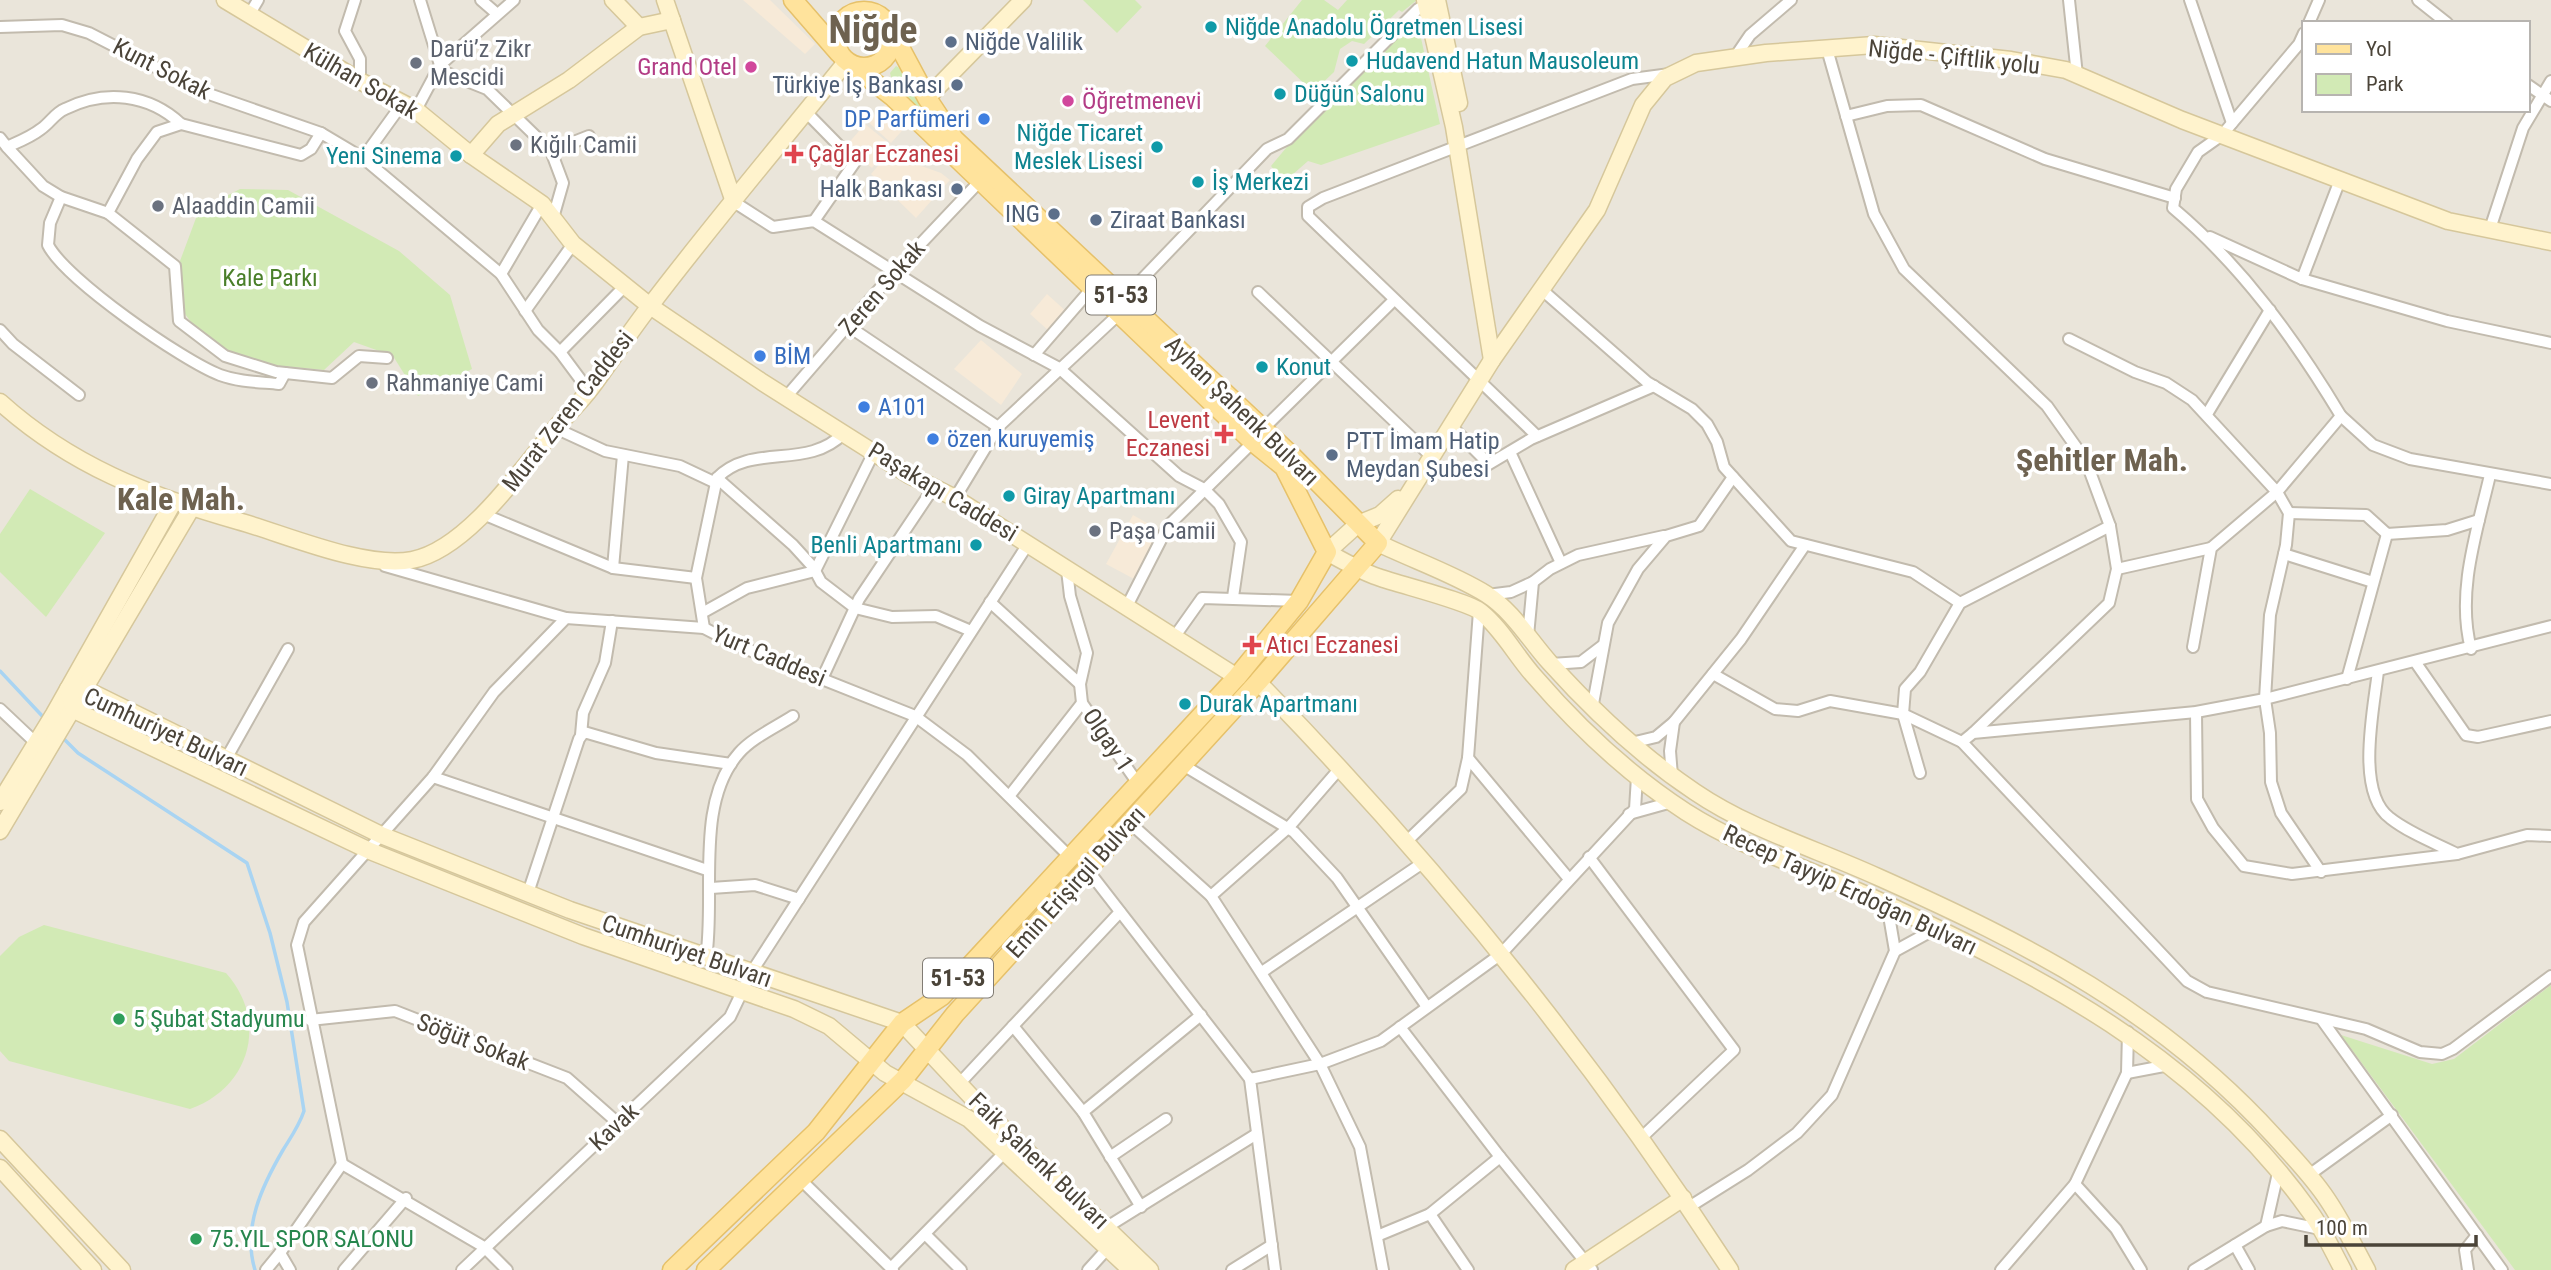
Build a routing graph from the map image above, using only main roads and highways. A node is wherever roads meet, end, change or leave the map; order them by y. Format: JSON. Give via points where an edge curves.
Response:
{"nodes":[{"id":1,"x":225,"y":0,"type":"edge"},
{"id":2,"x":613,"y":0,"type":"edge"},
{"id":3,"x":665,"y":0,"type":"edge"},
{"id":4,"x":793,"y":0,"type":"edge"},
{"id":5,"x":856,"y":0,"type":"edge"},
{"id":6,"x":1023,"y":0,"type":"edge"},
{"id":7,"x":1431,"y":1,"type":"edge"},
{"id":8,"x":672,"y":20,"type":"junction"},
{"id":9,"x":886,"y":22,"type":"junction"},
{"id":10,"x":639,"y":27,"type":"junction"},
{"id":11,"x":847,"y":61,"type":"junction"},
{"id":12,"x":928,"y":98,"type":"junction"},
{"id":13,"x":471,"y":155,"type":"junction"},
{"id":14,"x":734,"y":202,"type":"junction"},
{"id":15,"x":2551,"y":241,"type":"edge"},
{"id":16,"x":650,"y":306,"type":"junction"},
{"id":17,"x":1121,"y":306,"type":"junction"},
{"id":18,"x":1495,"y":356,"type":"junction"},
{"id":19,"x":0,"y":402,"type":"edge"},
{"id":20,"x":1258,"y":435,"type":"junction"},
{"id":21,"x":1410,"y":488,"type":"junction"},
{"id":22,"x":173,"y":503,"type":"junction"},
{"id":23,"x":191,"y":509,"type":"junction"},
{"id":24,"x":1358,"y":524,"type":"junction"},
{"id":25,"x":1378,"y":543,"type":"junction"},
{"id":26,"x":1327,"y":552,"type":"junction"},
{"id":27,"x":1357,"y":568,"type":"junction"},
{"id":28,"x":1237,"y":677,"type":"junction"},
{"id":29,"x":1258,"y":682,"type":"junction"},
{"id":30,"x":68,"y":689,"type":"junction"},
{"id":31,"x":85,"y":689,"type":"junction"},
{"id":32,"x":65,"y":716,"type":"junction"},
{"id":33,"x":44,"y":740,"type":"junction"},
{"id":34,"x":0,"y":802,"type":"edge"},
{"id":35,"x":0,"y":831,"type":"edge"},
{"id":36,"x":902,"y":1023,"type":"junction"},
{"id":37,"x":928,"y":1052,"type":"junction"},
{"id":38,"x":871,"y":1061,"type":"junction"},
{"id":39,"x":903,"y":1080,"type":"junction"},
{"id":40,"x":0,"y":1139,"type":"edge"},
{"id":41,"x":0,"y":1168,"type":"edge"},
{"id":42,"x":1686,"y":1203,"type":"junction"},
{"id":43,"x":1584,"y":1267,"type":"edge"},
{"id":44,"x":93,"y":1270,"type":"edge"},
{"id":45,"x":122,"y":1270,"type":"edge"},
{"id":46,"x":672,"y":1270,"type":"edge"},
{"id":47,"x":706,"y":1270,"type":"edge"},
{"id":48,"x":1131,"y":1270,"type":"edge"},
{"id":49,"x":1150,"y":1270,"type":"edge"},
{"id":50,"x":1730,"y":1270,"type":"edge"},
{"id":51,"x":2343,"y":1270,"type":"edge"},
{"id":52,"x":2367,"y":1270,"type":"edge"}],
"edges":[{"from":1,"to":13,"type":"main road","name":"Külhan Sokak","via":[[409,107]]},
{"from":2,"to":10,"type":"main road"},
{"from":3,"to":8,"type":"main road"},
{"from":4,"to":11,"type":"main road","number":"51-53"},
{"from":5,"to":9,"type":"main road","number":"51-53"},
{"from":6,"to":12,"type":"main road"},
{"from":7,"to":18,"type":"main road","via":[[1462,143]]},
{"from":8,"to":10,"type":"main road"},
{"from":8,"to":14,"type":"main road"},
{"from":9,"to":11,"type":"main road","via":[[892,45],[882,61],[865,68]]},
{"from":9,"to":11,"type":"main road","via":[[864,11],[845,19],[836,37]]},
{"from":9,"to":12,"type":"main road","name":"Ayhan Şahenk Bulvarı","number":"51-53"},
{"from":10,"to":13,"type":"main road","via":[[569,80],[498,124]]},
{"from":11,"to":14,"type":"main road","name":"Murat Zeren Caddesi"},
{"from":11,"to":17,"type":"main road","name":"Ayhan Şahenk Bulvarı","number":"51-53","via":[[893,97],[1092,288]]},
{"from":12,"to":17,"type":"main road","name":"Ayhan Şahenk Bulvarı","number":"51-53","via":[[954,139]]},
{"from":13,"to":16,"type":"main road","name":"Külhan Sokak","via":[[542,204],[573,244]]},
{"from":14,"to":16,"type":"main road","name":"Murat Zeren Caddesi"},
{"from":15,"to":18,"type":"main road","name":"Niğde - Çiftlik yolu","via":[[2448,221],[2340,180],[2227,129],[2077,75],[2011,60],[1874,45],[1735,57],[1696,62],[1665,78],[1643,105],[1597,211]]},
{"from":16,"to":23,"type":"main road","name":"Murat Zeren Caddesi","via":[[589,390],[507,489],[450,540],[419,558],[396,561],[342,553]]},
{"from":16,"to":28,"type":"main road","name":"Paşakapı Caddesi","via":[[786,397]]},
{"from":17,"to":20,"type":"main road","name":"Ayhan Şahenk Bulvarı","number":"51-53"},
{"from":18,"to":21,"type":"main road","name":"Niğde - Çiftlik yolu"},
{"from":19,"to":22,"type":"main road","name":"Murat Zeren Caddesi","via":[[73,455]]},
{"from":20,"to":24,"type":"main road","name":"Ayhan Şahenk Bulvarı","number":"51-53"},
{"from":20,"to":26,"type":"main road","name":"Ayhan Şahenk Bulvarı","number":"51-53","via":[[1284,467]]},
{"from":21,"to":24,"type":"main road","via":[[1380,515]]},
{"from":21,"to":25,"type":"main road"},
{"from":22,"to":23,"type":"main road","name":"Murat Zeren Caddesi"},
{"from":22,"to":30,"type":"main road"},
{"from":23,"to":31,"type":"main road"},
{"from":24,"to":25,"type":"main road","name":"Ayhan Şahenk Bulvarı","number":"51-53"},
{"from":24,"to":26,"type":"main road"},
{"from":25,"to":27,"type":"main road","name":"Emin Erişirgil Bulvarı","number":"51-53"},
{"from":25,"to":52,"type":"main road","name":"Recep Tayyip Erdoğan Bulvarı","via":[[1487,595],[1592,709],[1699,795],[1761,828],[1923,898],[2094,986],[2140,1015],[2244,1103],[2309,1175]]},
{"from":26,"to":27,"type":"main road"},
{"from":26,"to":28,"type":"main road","name":"Emin Erişirgil Bulvarı","number":"51-53","via":[[1298,601]]},
{"from":27,"to":29,"type":"main road","name":"Emin Erişirgil Bulvarı","number":"51-53"},
{"from":27,"to":51,"type":"main road","name":"Recep Tayyip Erdoğan Bulvarı","via":[[1479,611],[1578,724],[1672,802],[1752,848],[1886,904],[2060,990],[2128,1032],[2229,1118],[2309,1210]]},
{"from":28,"to":36,"type":"main road","name":"Emin Erişirgil Bulvarı","number":"51-53","via":[[942,996]]},
{"from":29,"to":37,"type":"main road","name":"Emin Erişirgil Bulvarı","number":"51-53","via":[[955,1014]]},
{"from":29,"to":42,"type":"main road","via":[[1341,767],[1501,954]]},
{"from":30,"to":31,"type":"main road","name":"Cumhuriyet Bulvarı"},
{"from":30,"to":32,"type":"main road","name":"Cumhuriyet Bulvarı"},
{"from":31,"to":32,"type":"main road"},
{"from":31,"to":36,"type":"main road","name":"Cumhuriyet Bulvarı","via":[[381,835],[706,958]]},
{"from":32,"to":33,"type":"main road"},
{"from":32,"to":38,"type":"main road","name":"Cumhuriyet Bulvarı","via":[[370,851],[583,936],[794,1009],[829,1026]]},
{"from":33,"to":34,"type":"main road"},
{"from":33,"to":35,"type":"main road"},
{"from":36,"to":37,"type":"main road","name":"Faik Şahenk Bulvarı"},
{"from":36,"to":38,"type":"main road","name":"Emin Erişirgil Bulvarı","number":"51-53"},
{"from":37,"to":39,"type":"main road","name":"Emin Erişirgil Bulvarı","number":"51-53"},
{"from":37,"to":49,"type":"main road","name":"Faik Şahenk Bulvarı"},
{"from":38,"to":39,"type":"main road","name":"Cumhuriyet Bulvarı"},
{"from":38,"to":46,"type":"main road","name":"Emin Erişirgil Bulvarı","number":"51-53","via":[[816,1132]]},
{"from":39,"to":47,"type":"main road","name":"Emin Erişirgil Bulvarı","number":"51-53"},
{"from":39,"to":48,"type":"main road","name":"Faik Şahenk Bulvarı","via":[[969,1119]]},
{"from":40,"to":45,"type":"main road"},
{"from":41,"to":44,"type":"main road"},
{"from":42,"to":43,"type":"main road"},
{"from":42,"to":50,"type":"main road"}]}
